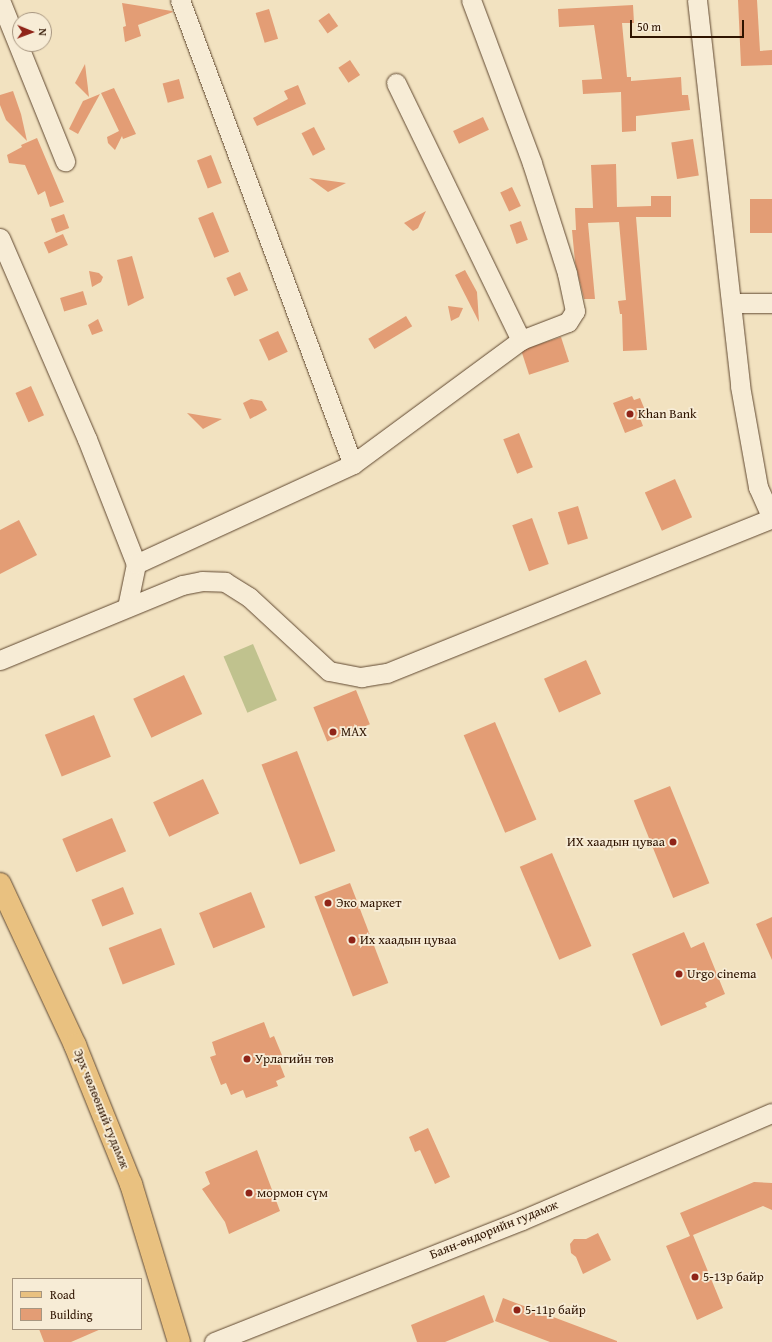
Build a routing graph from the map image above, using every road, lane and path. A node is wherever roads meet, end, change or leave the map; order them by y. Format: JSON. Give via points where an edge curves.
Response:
{"nodes":[{"id":1,"x":0,"y":0,"type":"edge"},
{"id":2,"x":180,"y":0,"type":"edge"},
{"id":3,"x":471,"y":0,"type":"edge"},
{"id":4,"x":697,"y":0,"type":"edge"},
{"id":5,"x":396,"y":83,"type":"dead end"},
{"id":6,"x":65,"y":161,"type":"dead end"},
{"id":7,"x":0,"y":238,"type":"edge"},
{"id":8,"x":732,"y":303,"type":"junction"},
{"id":9,"x":772,"y":303,"type":"edge"},
{"id":10,"x":521,"y":340,"type":"junction"},
{"id":11,"x":353,"y":464,"type":"junction"},
{"id":12,"x":765,"y":490,"type":"edge"},
{"id":13,"x":772,"y":518,"type":"edge"},
{"id":14,"x":136,"y":564,"type":"junction"},
{"id":15,"x":127,"y":607,"type":"junction"},
{"id":16,"x":0,"y":660,"type":"edge"},
{"id":17,"x":0,"y":884,"type":"edge"},
{"id":18,"x":772,"y":1113,"type":"edge"},
{"id":19,"x":179,"y":1342,"type":"edge"},
{"id":20,"x":214,"y":1342,"type":"edge"}],
"edges":[{"from":1,"to":6,"type":"street"},
{"from":2,"to":11,"type":"street"},
{"from":3,"to":10,"type":"street","via":[[532,163],[574,298],[575,311],[568,322]]},
{"from":4,"to":8,"type":"street"},
{"from":5,"to":10,"type":"street"},
{"from":7,"to":14,"type":"street","via":[[87,439]]},
{"from":8,"to":9,"type":"street"},
{"from":8,"to":12,"type":"street","via":[[740,386]]},
{"from":10,"to":11,"type":"street"},
{"from":11,"to":14,"type":"street"},
{"from":12,"to":13,"type":"street"},
{"from":13,"to":15,"type":"street","via":[[425,659],[387,673],[361,677],[329,671],[249,597],[225,582],[202,581],[182,585]]},
{"from":14,"to":15,"type":"street"},
{"from":15,"to":16,"type":"street"},
{"from":17,"to":19,"type":"main road","name":"Эрх чөлөөний гудамж","via":[[75,1045],[131,1184]]},
{"from":18,"to":20,"type":"street","name":"Баян-өндорийн гудамж","via":[[522,1220]]}]}
